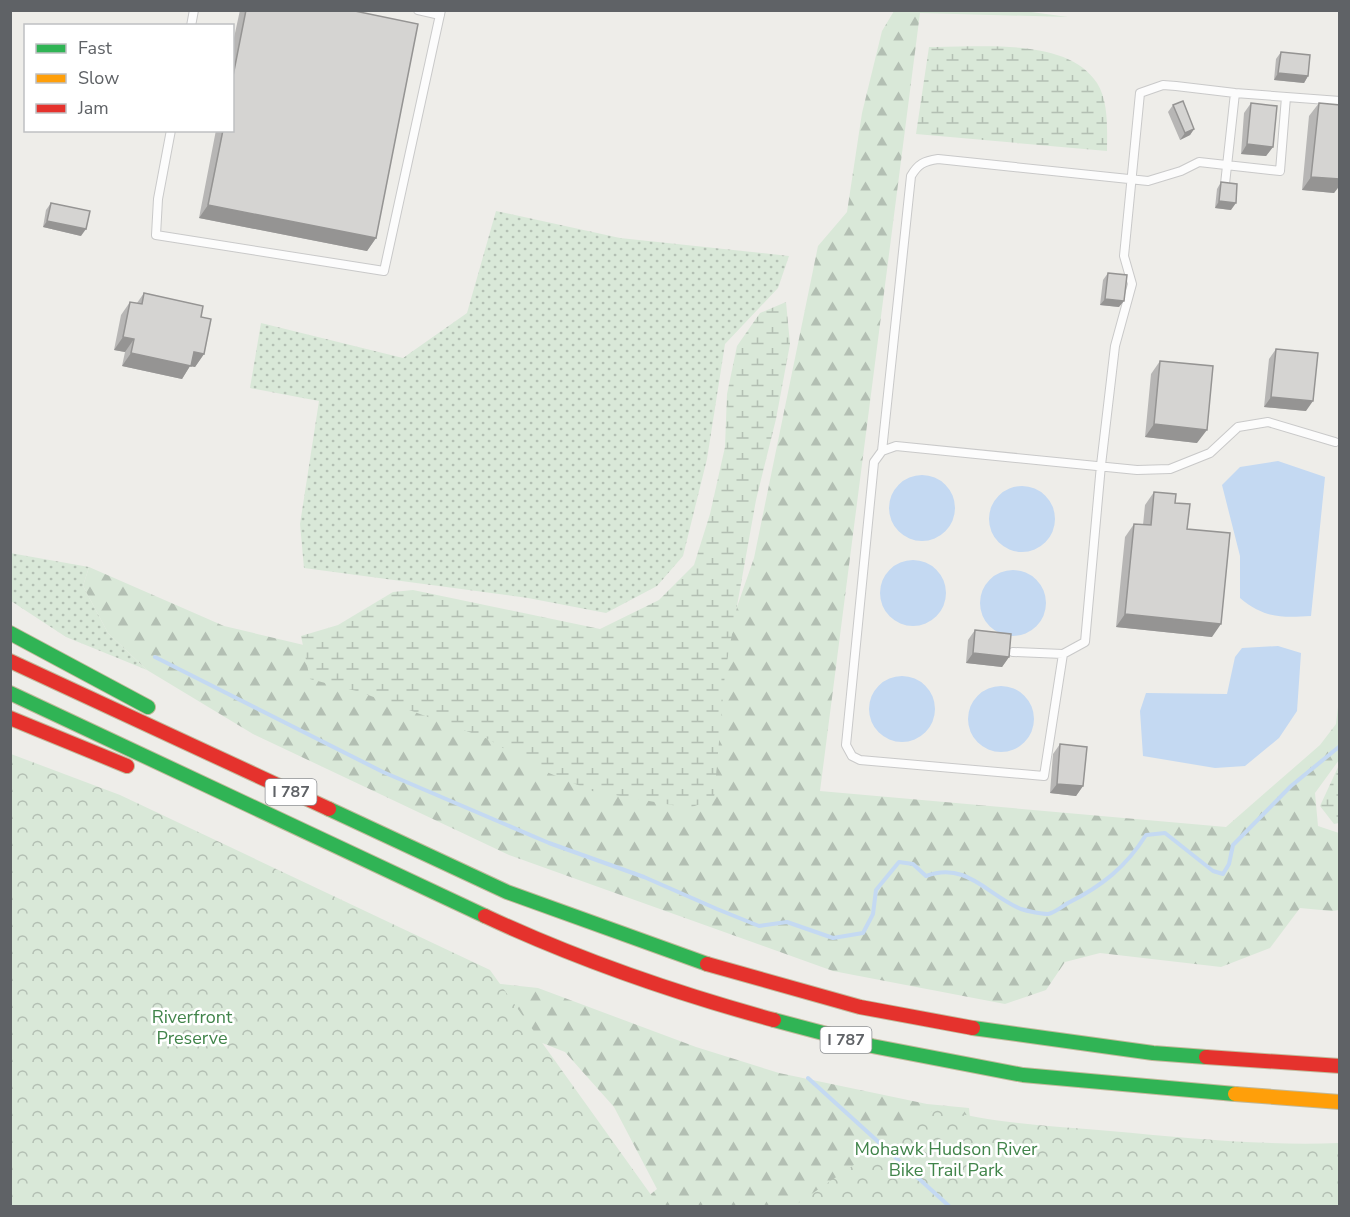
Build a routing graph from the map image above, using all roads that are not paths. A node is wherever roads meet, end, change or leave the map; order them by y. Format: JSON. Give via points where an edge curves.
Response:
{"nodes":[{"id":1,"x":418,"y":10,"type":"edge"},
{"id":2,"x":441,"y":13,"type":"edge"},
{"id":3,"x":1235,"y":93,"type":"junction"},
{"id":4,"x":1286,"y":97,"type":"junction"},
{"id":5,"x":1340,"y":101,"type":"edge"},
{"id":6,"x":171,"y":132,"type":"edge"},
{"id":7,"x":1227,"y":166,"type":"junction"},
{"id":8,"x":1133,"y":179,"type":"junction"},
{"id":9,"x":1225,"y":184,"type":"edge"},
{"id":10,"x":1335,"y":441,"type":"dead end"},
{"id":11,"x":882,"y":451,"type":"junction"},
{"id":12,"x":1101,"y":465,"type":"junction"},
{"id":13,"x":10,"y":633,"type":"edge"},
{"id":14,"x":1013,"y":652,"type":"edge"},
{"id":15,"x":1063,"y":654,"type":"junction"},
{"id":16,"x":10,"y":661,"type":"edge"},
{"id":17,"x":10,"y":693,"type":"edge"},
{"id":18,"x":158,"y":712,"type":"dead end"},
{"id":19,"x":10,"y":718,"type":"edge"},
{"id":20,"x":249,"y":756,"type":"dead end"},
{"id":21,"x":136,"y":770,"type":"dead end"},
{"id":22,"x":169,"y":784,"type":"dead end"},
{"id":23,"x":380,"y":868,"type":"junction"},
{"id":24,"x":575,"y":917,"type":"junction"},
{"id":25,"x":1340,"y":1066,"type":"edge"},
{"id":26,"x":1340,"y":1102,"type":"edge"}],
"edges":[{"from":1,"to":2,"type":"lane"},
{"from":2,"to":6,"type":"lane","via":[[384,271],[156,235],[158,199]]},
{"from":3,"to":4,"type":"lane"},
{"from":3,"to":7,"type":"lane"},
{"from":3,"to":8,"type":"lane","via":[[1163,85],[1140,93]]},
{"from":4,"to":5,"type":"lane"},
{"from":4,"to":7,"type":"lane","via":[[1280,171]]},
{"from":7,"to":8,"type":"lane","via":[[1199,162],[1148,181]]},
{"from":7,"to":9,"type":"lane"},
{"from":8,"to":11,"type":"lane","via":[[938,159],[916,166],[911,176]]},
{"from":8,"to":12,"type":"lane","via":[[1124,256],[1132,284],[1115,346]]},
{"from":10,"to":12,"type":"lane","via":[[1268,422],[1238,427],[1210,453],[1170,469]]},
{"from":11,"to":12,"type":"lane","via":[[896,446]]},
{"from":11,"to":15,"type":"lane","via":[[874,462],[856,643],[846,745],[852,756],[860,760],[1044,776]]},
{"from":12,"to":15,"type":"lane","via":[[1085,642]]},
{"from":13,"to":18,"type":"highway"},
{"from":14,"to":15,"type":"lane"},
{"from":16,"to":24,"type":"highway","number":"I 787","via":[[489,884]]},
{"from":17,"to":23,"type":"highway","number":"I 787"},
{"from":19,"to":21,"type":"highway"},
{"from":20,"to":24,"type":"highway"},
{"from":22,"to":23,"type":"highway","via":[[264,827]]},
{"from":23,"to":26,"type":"highway","number":"I 787","via":[[572,954],[705,1001],[817,1033],[1023,1075]]},
{"from":24,"to":25,"type":"highway","number":"I 787","via":[[753,979],[910,1018],[1094,1046]]}]}
